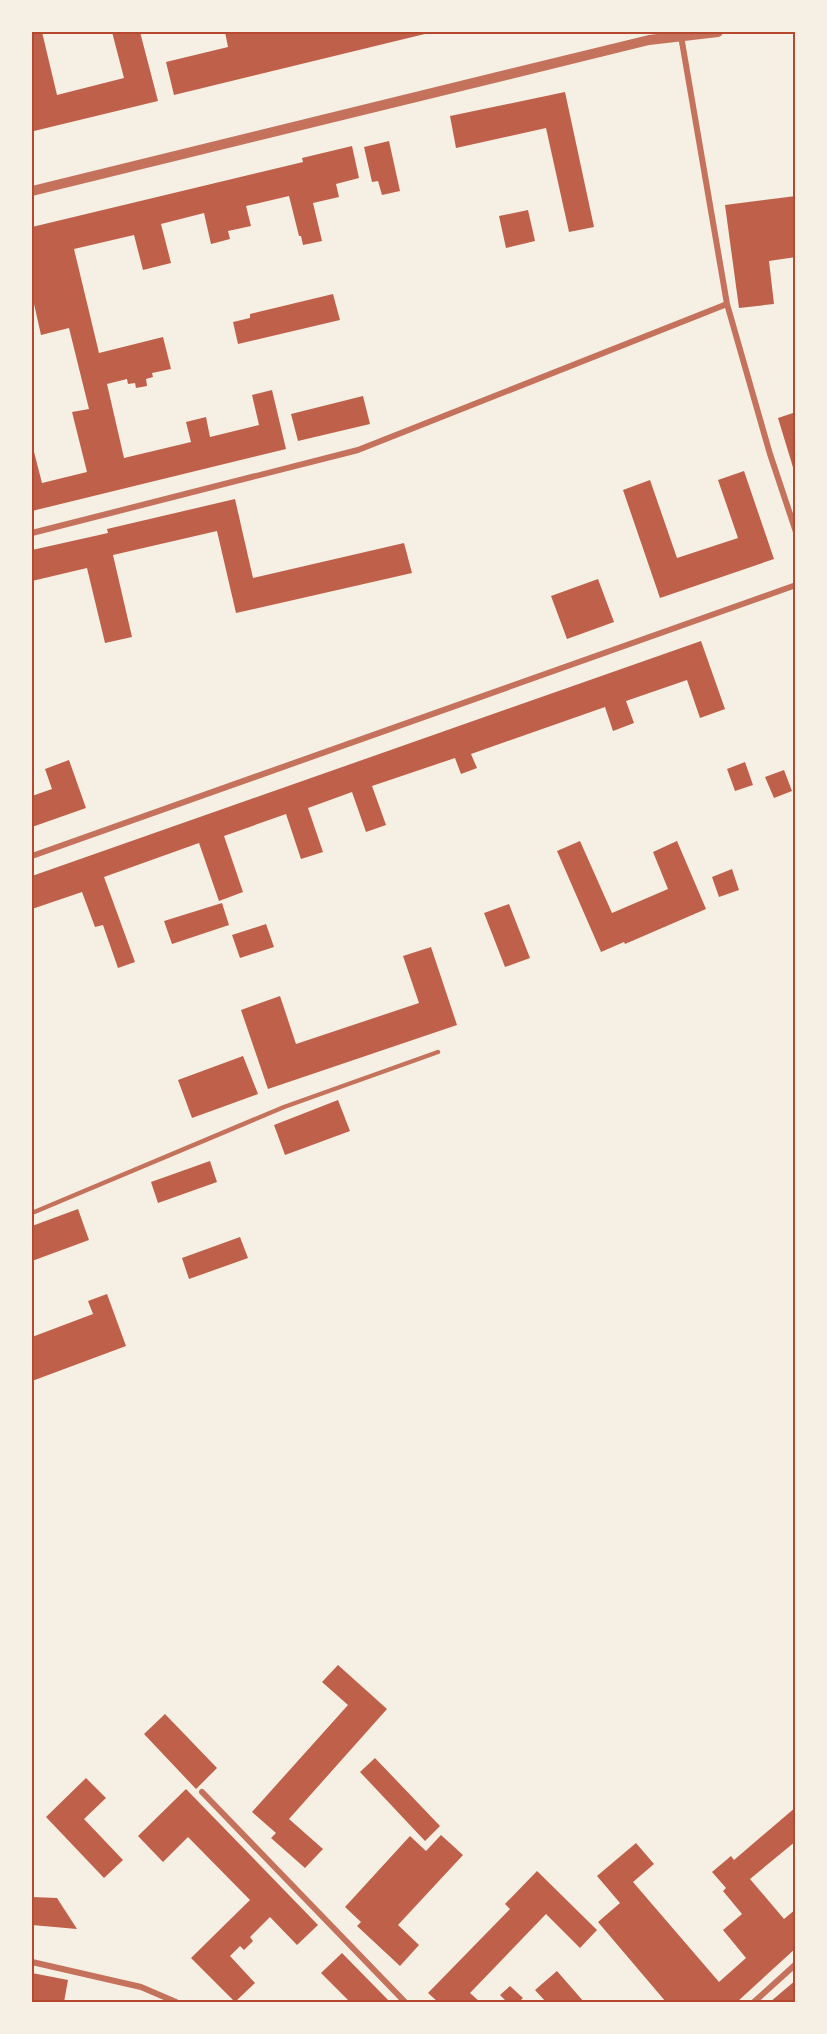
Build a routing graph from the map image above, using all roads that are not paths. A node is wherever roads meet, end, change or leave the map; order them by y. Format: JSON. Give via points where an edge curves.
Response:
{"nodes":[{"id":1,"x":718,"y":32,"type":"edge"},
{"id":2,"x":681,"y":36,"type":"junction"},
{"id":3,"x":32,"y":191,"type":"edge"},
{"id":4,"x":727,"y":304,"type":"junction"},
{"id":5,"x":795,"y":532,"type":"edge"},
{"id":6,"x":32,"y":533,"type":"edge"},
{"id":7,"x":795,"y":585,"type":"edge"},
{"id":8,"x":32,"y":856,"type":"edge"},
{"id":9,"x":438,"y":1052,"type":"dead end"},
{"id":10,"x":32,"y":1213,"type":"edge"},
{"id":11,"x":202,"y":1792,"type":"dead end"},
{"id":12,"x":32,"y":1962,"type":"edge"},
{"id":13,"x":795,"y":1964,"type":"edge"},
{"id":14,"x":176,"y":2002,"type":"edge"},
{"id":15,"x":405,"y":2002,"type":"edge"},
{"id":16,"x":754,"y":2002,"type":"edge"}],
"edges":[{"from":1,"to":2,"type":"street"},
{"from":2,"to":3,"type":"street","via":[[649,40]]},
{"from":2,"to":4,"type":"street"},
{"from":4,"to":5,"type":"street"},
{"from":4,"to":6,"type":"street","via":[[358,450]]},
{"from":7,"to":8,"type":"street"},
{"from":9,"to":10,"type":"lane","via":[[284,1107]]},
{"from":11,"to":15,"type":"street"},
{"from":12,"to":14,"type":"street","via":[[141,1987]]},
{"from":13,"to":16,"type":"street"}]}
